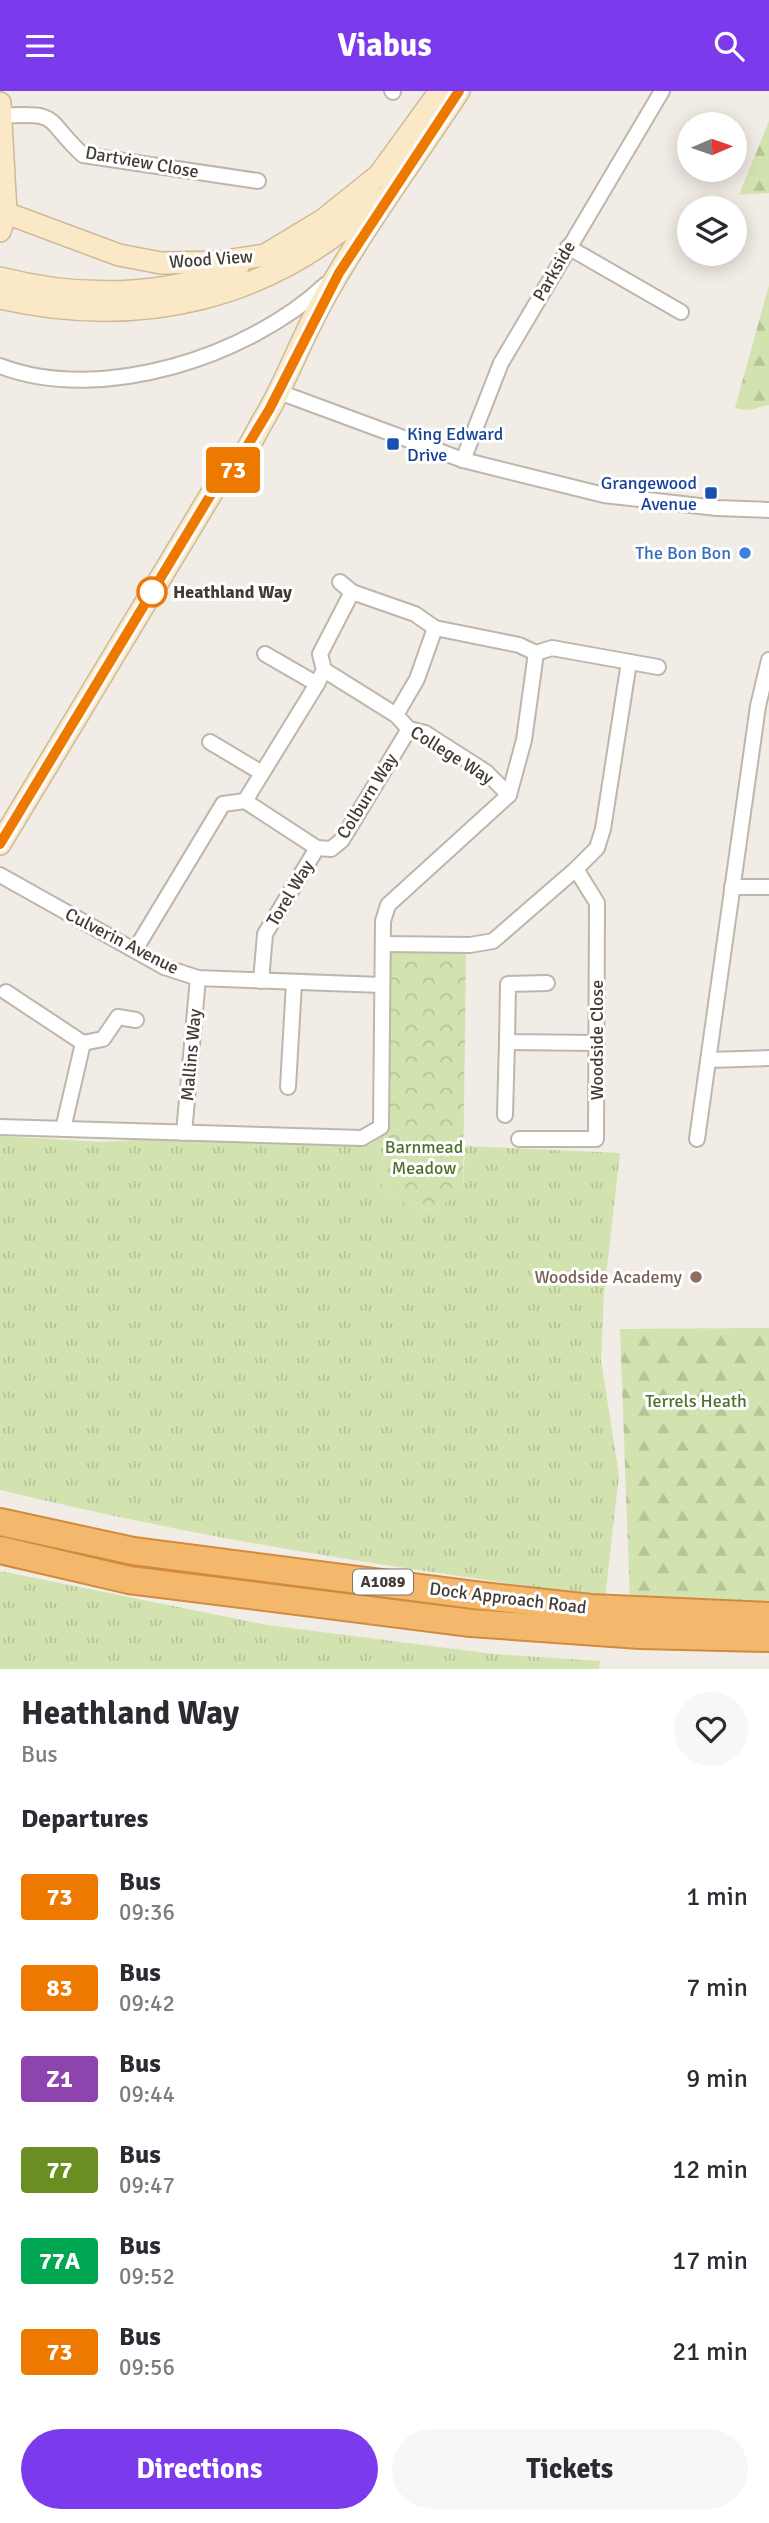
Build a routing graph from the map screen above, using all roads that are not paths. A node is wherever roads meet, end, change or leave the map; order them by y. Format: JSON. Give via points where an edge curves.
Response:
{"nodes":[{"id":1,"x":440,"y":91,"type":"edge"},
{"id":2,"x":458,"y":91,"type":"edge"},
{"id":3,"x":662,"y":91,"type":"edge"},
{"id":4,"x":1,"y":110,"type":"edge"},
{"id":5,"x":405,"y":174,"type":"junction"},
{"id":6,"x":258,"y":181,"type":"dead end"},
{"id":7,"x":3,"y":222,"type":"edge"},
{"id":8,"x":568,"y":247,"type":"junction"},
{"id":9,"x":265,"y":255,"type":"junction"},
{"id":10,"x":339,"y":273,"type":"junction"},
{"id":11,"x":0,"y":278,"type":"edge"},
{"id":12,"x":0,"y":298,"type":"edge"},
{"id":13,"x":681,"y":312,"type":"dead end"},
{"id":14,"x":0,"y":366,"type":"edge"},
{"id":15,"x":274,"y":401,"type":"junction"},
{"id":16,"x":463,"y":460,"type":"junction"},
{"id":17,"x":769,"y":510,"type":"edge"},
{"id":18,"x":340,"y":582,"type":"dead end"},
{"id":19,"x":352,"y":592,"type":"junction"},
{"id":20,"x":435,"y":628,"type":"junction"},
{"id":21,"x":536,"y":653,"type":"junction"},
{"id":22,"x":265,"y":655,"type":"dead end"},
{"id":23,"x":769,"y":660,"type":"edge"},
{"id":24,"x":629,"y":662,"type":"junction"},
{"id":25,"x":659,"y":667,"type":"dead end"},
{"id":26,"x":324,"y":670,"type":"junction"},
{"id":27,"x":317,"y":684,"type":"junction"},
{"id":28,"x":763,"y":706,"type":"edge"},
{"id":29,"x":396,"y":715,"type":"junction"},
{"id":30,"x":409,"y":729,"type":"junction"},
{"id":31,"x":210,"y":742,"type":"dead end"},
{"id":32,"x":262,"y":773,"type":"junction"},
{"id":33,"x":509,"y":795,"type":"junction"},
{"id":34,"x":245,"y":801,"type":"junction"},
{"id":35,"x":0,"y":844,"type":"edge"},
{"id":36,"x":317,"y":848,"type":"junction"},
{"id":37,"x":576,"y":869,"type":"junction"},
{"id":38,"x":0,"y":875,"type":"edge"},
{"id":39,"x":732,"y":887,"type":"junction"},
{"id":40,"x":769,"y":887,"type":"edge"},
{"id":41,"x":383,"y":944,"type":"junction"},
{"id":42,"x":135,"y":950,"type":"junction"},
{"id":43,"x":198,"y":978,"type":"junction"},
{"id":44,"x":261,"y":981,"type":"junction"},
{"id":45,"x":294,"y":983,"type":"junction"},
{"id":46,"x":547,"y":983,"type":"dead end"},
{"id":47,"x":382,"y":985,"type":"junction"},
{"id":48,"x":6,"y":992,"type":"dead end"},
{"id":49,"x":136,"y":1020,"type":"dead end"},
{"id":50,"x":507,"y":1042,"type":"junction"},
{"id":51,"x":597,"y":1042,"type":"junction"},
{"id":52,"x":83,"y":1043,"type":"junction"},
{"id":53,"x":769,"y":1058,"type":"edge"},
{"id":54,"x":709,"y":1060,"type":"junction"},
{"id":55,"x":288,"y":1087,"type":"dead end"},
{"id":56,"x":505,"y":1115,"type":"dead end"},
{"id":57,"x":0,"y":1126,"type":"edge"},
{"id":58,"x":63,"y":1129,"type":"junction"},
{"id":59,"x":184,"y":1133,"type":"junction"},
{"id":60,"x":520,"y":1139,"type":"dead end"},
{"id":61,"x":697,"y":1139,"type":"dead end"},
{"id":62,"x":0,"y":1522,"type":"edge"},
{"id":63,"x":0,"y":1550,"type":"edge"},
{"id":64,"x":769,"y":1616,"type":"edge"},
{"id":65,"x":769,"y":1638,"type":"edge"}],
"edges":[{"from":1,"to":9,"type":"main road","name":"Wood View","via":[[379,175],[323,220]]},
{"from":2,"to":5,"type":"main road"},
{"from":3,"to":8,"type":"street","name":"Parkside"},
{"from":4,"to":6,"type":"street","name":"Dartview Close","via":[[50,118],[83,155]]},
{"from":4,"to":7,"type":"main road"},
{"from":5,"to":10,"type":"main road"},
{"from":5,"to":12,"type":"main road","via":[[329,241],[245,287],[209,299],[130,310],[37,305]]},
{"from":7,"to":9,"type":"main road","name":"Wood View","via":[[161,263]]},
{"from":8,"to":13,"type":"street"},
{"from":8,"to":16,"type":"street","name":"Parkside","via":[[501,363]]},
{"from":9,"to":11,"type":"main road","via":[[197,282],[158,289],[64,290]]},
{"from":10,"to":14,"type":"street","via":[[255,337],[172,368],[93,379],[42,376]]},
{"from":10,"to":15,"type":"main road"},
{"from":15,"to":16,"type":"street"},
{"from":15,"to":35,"type":"main road","via":[[229,476],[219,481]]},
{"from":16,"to":17,"type":"street","via":[[604,495]]},
{"from":18,"to":19,"type":"street"},
{"from":19,"to":20,"type":"street","via":[[415,614]]},
{"from":19,"to":26,"type":"street","via":[[320,654]]},
{"from":20,"to":21,"type":"street","via":[[519,645]]},
{"from":20,"to":29,"type":"street","via":[[417,679]]},
{"from":21,"to":24,"type":"street","via":[[552,648]]},
{"from":21,"to":33,"type":"street","via":[[524,740]]},
{"from":22,"to":27,"type":"street"},
{"from":23,"to":28,"type":"street"},
{"from":24,"to":25,"type":"street"},
{"from":24,"to":37,"type":"street","via":[[603,829],[597,848]]},
{"from":26,"to":27,"type":"street"},
{"from":26,"to":29,"type":"street","name":"College Way"},
{"from":27,"to":32,"type":"street"},
{"from":28,"to":39,"type":"street"},
{"from":29,"to":30,"type":"street","name":"College Way"},
{"from":30,"to":33,"type":"street","name":"College Way","via":[[425,733],[486,772]]},
{"from":30,"to":36,"type":"street","name":"Colburn Way","via":[[342,840],[331,849]]},
{"from":31,"to":32,"type":"street"},
{"from":32,"to":34,"type":"street"},
{"from":33,"to":41,"type":"street","via":[[388,905]]},
{"from":34,"to":36,"type":"street","name":"Colburn Way"},
{"from":34,"to":42,"type":"street","via":[[223,804]]},
{"from":36,"to":44,"type":"street","name":"Torel Way","via":[[265,934]]},
{"from":37,"to":41,"type":"street","via":[[493,941]]},
{"from":37,"to":51,"type":"street","name":"Woodside Close","via":[[597,903]]},
{"from":38,"to":42,"type":"street","name":"Culverin Avenue"},
{"from":39,"to":40,"type":"street"},
{"from":39,"to":54,"type":"street"},
{"from":41,"to":47,"type":"street"},
{"from":42,"to":43,"type":"street","name":"Culverin Avenue","via":[[163,967]]},
{"from":43,"to":44,"type":"street","name":"Culverin Avenue"},
{"from":43,"to":59,"type":"street","name":"Mallins Way"},
{"from":44,"to":45,"type":"street","name":"Culverin Avenue"},
{"from":45,"to":47,"type":"street","name":"Culverin Avenue"},
{"from":45,"to":55,"type":"street"},
{"from":46,"to":50,"type":"street","via":[[508,984]]},
{"from":47,"to":59,"type":"street","via":[[381,1127],[362,1138]]},
{"from":48,"to":52,"type":"street"},
{"from":49,"to":52,"type":"street","via":[[118,1017],[103,1039]]},
{"from":50,"to":51,"type":"street"},
{"from":50,"to":56,"type":"street"},
{"from":51,"to":60,"type":"street","name":"Woodside Close","via":[[596,1139]]},
{"from":52,"to":58,"type":"street"},
{"from":53,"to":54,"type":"street"},
{"from":54,"to":61,"type":"street"},
{"from":57,"to":58,"type":"street"},
{"from":58,"to":59,"type":"street"},
{"from":62,"to":64,"type":"highway","name":"Dock Approach Road","number":"A1089","via":[[133,1551],[474,1595],[604,1609]]},
{"from":63,"to":65,"type":"highway","name":"Dock Approach Road","number":"A1089","via":[[130,1580],[458,1622]]}]}
